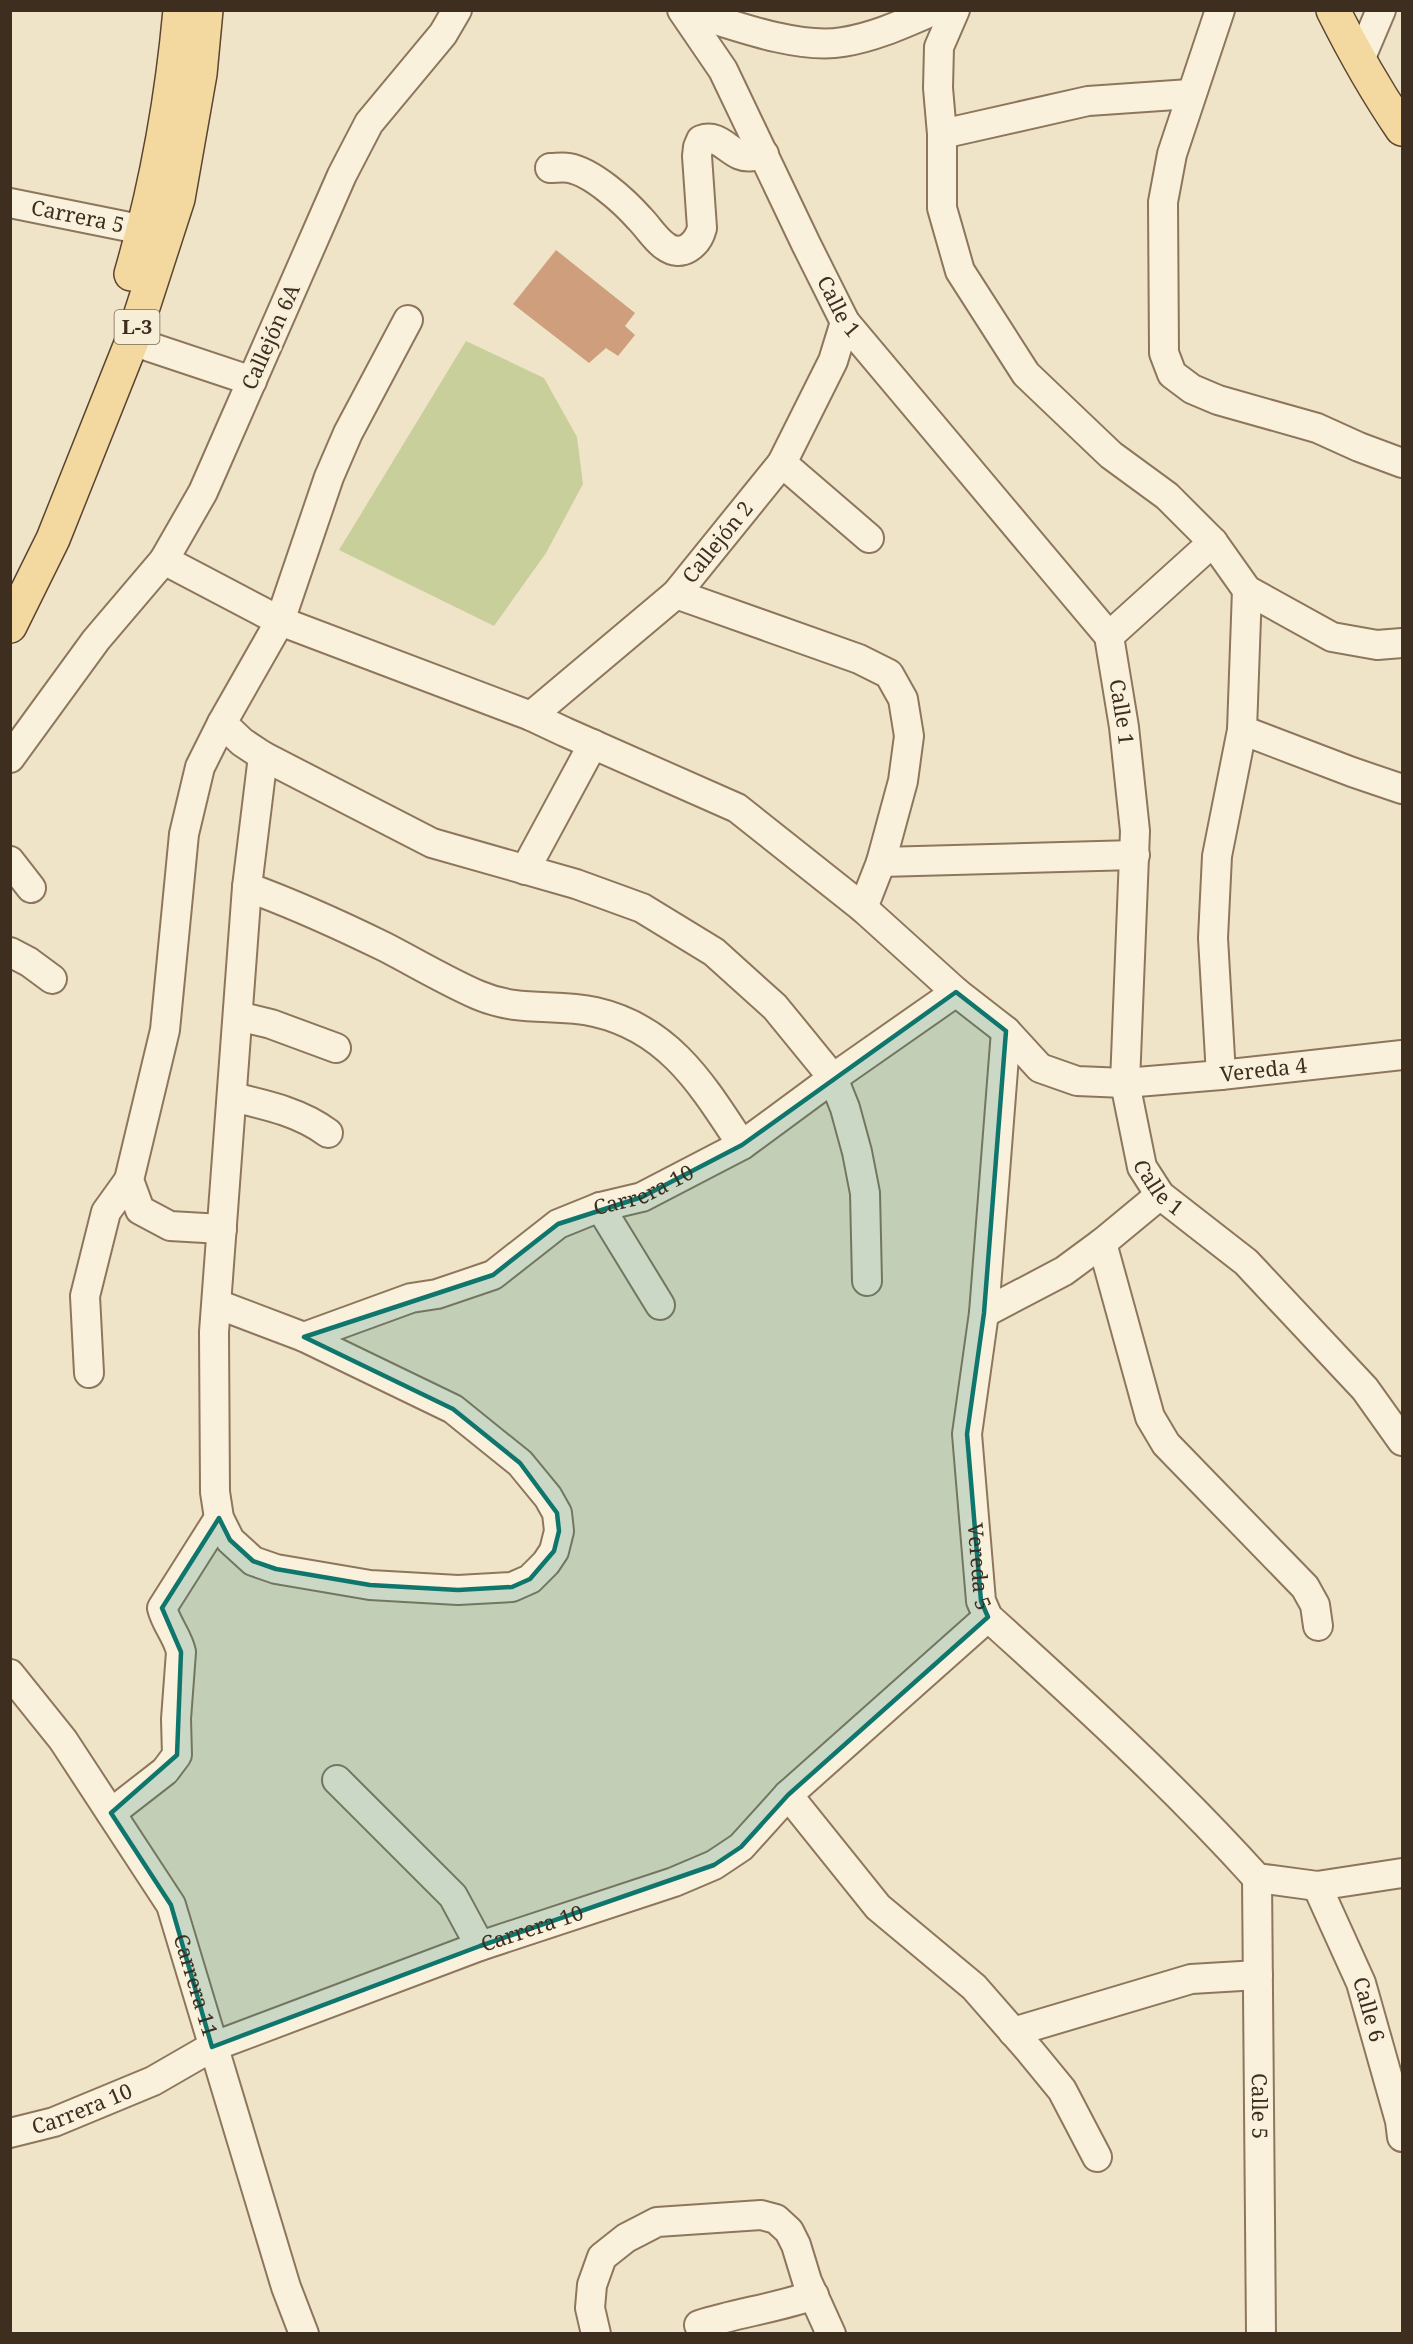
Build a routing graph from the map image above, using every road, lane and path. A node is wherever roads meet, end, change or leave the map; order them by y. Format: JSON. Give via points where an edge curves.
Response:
{"nodes":[{"id":1,"x":180,"y":10,"type":"edge"},
{"id":2,"x":206,"y":10,"type":"edge"},
{"id":3,"x":457,"y":10,"type":"edge"},
{"id":4,"x":935,"y":10,"type":"edge"},
{"id":5,"x":956,"y":10,"type":"edge"},
{"id":6,"x":1220,"y":10,"type":"edge"},
{"id":7,"x":1334,"y":10,"type":"edge"},
{"id":8,"x":1381,"y":10,"type":"edge"},
{"id":9,"x":694,"y":12,"type":"edge"},
{"id":10,"x":1359,"y":62,"type":"junction"},
{"id":11,"x":1190,"y":94,"type":"junction"},
{"id":12,"x":1402,"y":129,"type":"edge"},
{"id":13,"x":942,"y":135,"type":"junction"},
{"id":14,"x":764,"y":154,"type":"junction"},
{"id":15,"x":550,"y":168,"type":"dead end"},
{"id":16,"x":10,"y":203,"type":"edge"},
{"id":17,"x":144,"y":230,"type":"junction"},
{"id":18,"x":408,"y":320,"type":"dead end"},
{"id":19,"x":845,"y":322,"type":"junction"},
{"id":20,"x":132,"y":341,"type":"junction"},
{"id":21,"x":252,"y":381,"type":"junction"},
{"id":22,"x":782,"y":463,"type":"junction"},
{"id":23,"x":1402,"y":463,"type":"edge"},
{"id":24,"x":869,"y":538,"type":"dead end"},
{"id":25,"x":1213,"y":543,"type":"junction"},
{"id":26,"x":164,"y":560,"type":"junction"},
{"id":27,"x":10,"y":574,"type":"edge"},
{"id":28,"x":1247,"y":590,"type":"junction"},
{"id":29,"x":676,"y":594,"type":"junction"},
{"id":30,"x":280,"y":621,"type":"junction"},
{"id":31,"x":10,"y":626,"type":"edge"},
{"id":32,"x":1109,"y":636,"type":"junction"},
{"id":33,"x":1402,"y":643,"type":"edge"},
{"id":34,"x":531,"y":716,"type":"junction"},
{"id":35,"x":222,"y":723,"type":"junction"},
{"id":36,"x":1242,"y":730,"type":"junction"},
{"id":37,"x":593,"y":744,"type":"junction"},
{"id":38,"x":263,"y":756,"type":"junction"},
{"id":39,"x":10,"y":758,"type":"edge"},
{"id":40,"x":1402,"y":789,"type":"edge"},
{"id":41,"x":1135,"y":855,"type":"junction"},
{"id":42,"x":10,"y":861,"type":"edge"},
{"id":43,"x":881,"y":862,"type":"junction"},
{"id":44,"x":525,"y":870,"type":"junction"},
{"id":45,"x":247,"y":887,"type":"junction"},
{"id":46,"x":31,"y":888,"type":"dead end"},
{"id":47,"x":863,"y":908,"type":"junction"},
{"id":48,"x":10,"y":952,"type":"edge"},
{"id":49,"x":52,"y":978,"type":"dead end"},
{"id":50,"x":956,"y":992,"type":"junction"},
{"id":51,"x":238,"y":1016,"type":"junction"},
{"id":52,"x":1006,"y":1031,"type":"junction"},
{"id":53,"x":336,"y":1048,"type":"dead end"},
{"id":54,"x":1402,"y":1055,"type":"edge"},
{"id":55,"x":1221,"y":1075,"type":"junction"},
{"id":56,"x":833,"y":1078,"type":"junction"},
{"id":57,"x":1125,"y":1083,"type":"junction"},
{"id":58,"x":232,"y":1097,"type":"junction"},
{"id":59,"x":328,"y":1133,"type":"dead end"},
{"id":60,"x":742,"y":1145,"type":"junction"},
{"id":61,"x":129,"y":1180,"type":"junction"},
{"id":62,"x":1160,"y":1195,"type":"junction"},
{"id":63,"x":600,"y":1207,"type":"junction"},
{"id":64,"x":222,"y":1229,"type":"junction"},
{"id":65,"x":1102,"y":1243,"type":"junction"},
{"id":66,"x":867,"y":1281,"type":"dead end"},
{"id":67,"x":217,"y":1304,"type":"junction"},
{"id":68,"x":660,"y":1305,"type":"dead end"},
{"id":69,"x":984,"y":1313,"type":"junction"},
{"id":70,"x":304,"y":1337,"type":"junction"},
{"id":71,"x":89,"y":1373,"type":"dead end"},
{"id":72,"x":1402,"y":1441,"type":"edge"},
{"id":73,"x":219,"y":1518,"type":"junction"},
{"id":74,"x":988,"y":1617,"type":"junction"},
{"id":75,"x":1318,"y":1626,"type":"dead end"},
{"id":76,"x":10,"y":1674,"type":"edge"},
{"id":77,"x":337,"y":1780,"type":"dead end"},
{"id":78,"x":788,"y":1795,"type":"junction"},
{"id":79,"x":111,"y":1813,"type":"junction"},
{"id":80,"x":1402,"y":1873,"type":"edge"},
{"id":81,"x":1257,"y":1878,"type":"junction"},
{"id":82,"x":1317,"y":1886,"type":"junction"},
{"id":83,"x":480,"y":1946,"type":"junction"},
{"id":84,"x":1258,"y":1975,"type":"junction"},
{"id":85,"x":1013,"y":2032,"type":"junction"},
{"id":86,"x":212,"y":2047,"type":"junction"},
{"id":87,"x":10,"y":2133,"type":"edge"},
{"id":88,"x":1402,"y":2138,"type":"edge"},
{"id":89,"x":1097,"y":2157,"type":"dead end"},
{"id":90,"x":814,"y":2295,"type":"junction"},
{"id":91,"x":699,"y":2325,"type":"dead end"},
{"id":92,"x":304,"y":2334,"type":"edge"},
{"id":93,"x":596,"y":2334,"type":"edge"},
{"id":94,"x":831,"y":2334,"type":"edge"},
{"id":95,"x":1260,"y":2334,"type":"edge"}],
"edges":[{"from":1,"to":17,"type":"main road","number":"L-3","via":[[174,79]]},
{"from":2,"to":20,"type":"main road","number":"L-3","via":[[200,75],[178,199]]},
{"from":3,"to":21,"type":"street","name":"Callejón 6A","via":[[369,123],[342,175]]},
{"from":4,"to":9,"type":"street","via":[[878,34],[841,43],[794,42]]},
{"from":5,"to":13,"type":"street","via":[[939,47]]},
{"from":6,"to":11,"type":"street"},
{"from":7,"to":10,"type":"main road"},
{"from":8,"to":10,"type":"street"},
{"from":9,"to":14,"type":"street","name":"Calle 1"},
{"from":10,"to":12,"type":"main road"},
{"from":11,"to":13,"type":"street","via":[[1088,100]]},
{"from":11,"to":23,"type":"street","via":[[1163,202],[1164,352],[1172,374],[1192,389],[1218,400],[1317,428]]},
{"from":13,"to":25,"type":"street","via":[[942,208],[960,271],[1026,375],[1111,455],[1167,496]]},
{"from":14,"to":15,"type":"street","via":[[741,156],[716,139],[701,140],[697,156],[702,228],[692,247],[681,251],[664,246],[639,217],[590,176],[570,168]]},
{"from":14,"to":19,"type":"street","name":"Calle 1"},
{"from":16,"to":17,"type":"street","name":"Carrera 5"},
{"from":17,"to":27,"type":"main road","number":"L-3","via":[[110,346],[56,488]]},
{"from":18,"to":30,"type":"street","via":[[328,477]]},
{"from":19,"to":22,"type":"street","name":"Callejón 2","via":[[833,362]]},
{"from":19,"to":32,"type":"street","name":"Calle 1"},
{"from":20,"to":21,"type":"street"},
{"from":20,"to":31,"type":"main road","number":"L-3","via":[[53,539]]},
{"from":21,"to":26,"type":"street","name":"Callejón 6A","via":[[203,492]]},
{"from":22,"to":24,"type":"street"},
{"from":22,"to":29,"type":"street","name":"Callejón 2"},
{"from":25,"to":28,"type":"street"},
{"from":25,"to":32,"type":"street"},
{"from":26,"to":30,"type":"street"},
{"from":26,"to":39,"type":"street","name":"Callejón 6A","via":[[96,640]]},
{"from":28,"to":33,"type":"street","via":[[1332,637],[1377,645]]},
{"from":28,"to":36,"type":"street"},
{"from":29,"to":34,"type":"street","name":"Callejón 2"},
{"from":29,"to":43,"type":"street","via":[[859,659],[889,674],[903,699],[909,736],[903,781]]},
{"from":30,"to":34,"type":"street","name":"Vereda 4"},
{"from":30,"to":35,"type":"street"},
{"from":32,"to":41,"type":"street","name":"Calle 1","via":[[1124,727],[1136,831]]},
{"from":34,"to":37,"type":"street","name":"Vereda 4"},
{"from":35,"to":38,"type":"street"},
{"from":35,"to":61,"type":"street","via":[[200,767],[184,834],[165,1030]]},
{"from":36,"to":40,"type":"street"},
{"from":36,"to":55,"type":"street","via":[[1217,856],[1213,938]]},
{"from":37,"to":44,"type":"street"},
{"from":37,"to":47,"type":"street","name":"Vereda 4","via":[[737,808]]},
{"from":38,"to":44,"type":"street","via":[[432,843]]},
{"from":38,"to":45,"type":"street"},
{"from":41,"to":43,"type":"street"},
{"from":41,"to":57,"type":"street","name":"Calle 1"},
{"from":42,"to":46,"type":"street"},
{"from":43,"to":47,"type":"street"},
{"from":44,"to":56,"type":"street","via":[[642,908],[714,952],[775,1007]]},
{"from":45,"to":51,"type":"street"},
{"from":45,"to":60,"type":"street","via":[[299,907],[479,995],[512,1006],[594,1012],[639,1028],[676,1055]]},
{"from":47,"to":50,"type":"street","name":"Vereda 4"},
{"from":48,"to":49,"type":"street"},
{"from":50,"to":52,"type":"street","name":"Vereda 4"},
{"from":50,"to":56,"type":"street","name":"Carrera 10"},
{"from":51,"to":53,"type":"street"},
{"from":51,"to":58,"type":"street"},
{"from":52,"to":57,"type":"street","name":"Vereda 4","via":[[1040,1068],[1077,1081]]},
{"from":52,"to":69,"type":"street","name":"Vereda 5"},
{"from":54,"to":55,"type":"street","name":"Vereda 4"},
{"from":55,"to":57,"type":"street","name":"Vereda 4"},
{"from":56,"to":60,"type":"street","name":"Carrera 10"},
{"from":56,"to":66,"type":"street","via":[[845,1108],[865,1193]]},
{"from":57,"to":62,"type":"street","name":"Calle 1","via":[[1142,1167]]},
{"from":58,"to":59,"type":"street","via":[[295,1114]]},
{"from":58,"to":64,"type":"street"},
{"from":60,"to":63,"type":"street","name":"Carrera 10","via":[[642,1197]]},
{"from":61,"to":64,"type":"street","via":[[140,1210],[160,1221],[170,1226]]},
{"from":61,"to":71,"type":"street","via":[[106,1212],[85,1296]]},
{"from":62,"to":65,"type":"street"},
{"from":62,"to":72,"type":"street","name":"Calle 1","via":[[1246,1262],[1365,1389]]},
{"from":63,"to":68,"type":"street"},
{"from":63,"to":70,"type":"street","name":"Carrera 10","via":[[558,1224],[493,1275],[437,1294],[411,1298]]},
{"from":64,"to":67,"type":"street"},
{"from":65,"to":69,"type":"street","via":[[1064,1270]]},
{"from":65,"to":75,"type":"street","via":[[1150,1417],[1166,1444],[1305,1587],[1315,1605]]},
{"from":67,"to":70,"type":"street"},
{"from":67,"to":73,"type":"street","via":[[214,1481]]},
{"from":69,"to":74,"type":"street","name":"Vereda 5","via":[[967,1434],[981,1601]]},
{"from":70,"to":73,"type":"street","via":[[453,1409],[520,1463],[557,1513],[559,1531],[554,1551],[530,1579],[512,1587],[458,1590],[370,1585],[276,1569],[253,1561],[230,1540]]},
{"from":73,"to":79,"type":"street","via":[[162,1608],[181,1652],[177,1755],[165,1771]]},
{"from":74,"to":78,"type":"street","name":"Carrera 10"},
{"from":74,"to":81,"type":"street","name":"Vereda 5","via":[[1139,1757]]},
{"from":76,"to":79,"type":"street","name":"Carrera 11","via":[[63,1740]]},
{"from":77,"to":83,"type":"street","via":[[453,1896]]},
{"from":78,"to":83,"type":"street","name":"Carrera 10","via":[[741,1847],[714,1865]]},
{"from":78,"to":85,"type":"street","via":[[878,1907],[974,1988]]},
{"from":79,"to":86,"type":"street","name":"Carrera 11","via":[[171,1905]]},
{"from":80,"to":82,"type":"street"},
{"from":81,"to":82,"type":"street"},
{"from":81,"to":84,"type":"street","name":"Calle 5"},
{"from":82,"to":88,"type":"street","name":"Calle 6","via":[[1361,1983]]},
{"from":83,"to":86,"type":"street","name":"Carrera 10"},
{"from":84,"to":85,"type":"street","via":[[1191,1979]]},
{"from":84,"to":95,"type":"street","name":"Calle 5"},
{"from":85,"to":89,"type":"street","via":[[1062,2090]]},
{"from":86,"to":87,"type":"street","name":"Carrera 10","via":[[153,2081],[54,2121]]},
{"from":86,"to":92,"type":"street","name":"Carrera 11"},
{"from":90,"to":91,"type":"street","via":[[780,2307],[746,2311]]},
{"from":90,"to":93,"type":"street","via":[[789,2231],[776,2219],[761,2215],[657,2222],[626,2238],[602,2257],[592,2285],[590,2308]]},
{"from":90,"to":94,"type":"street"}]}
